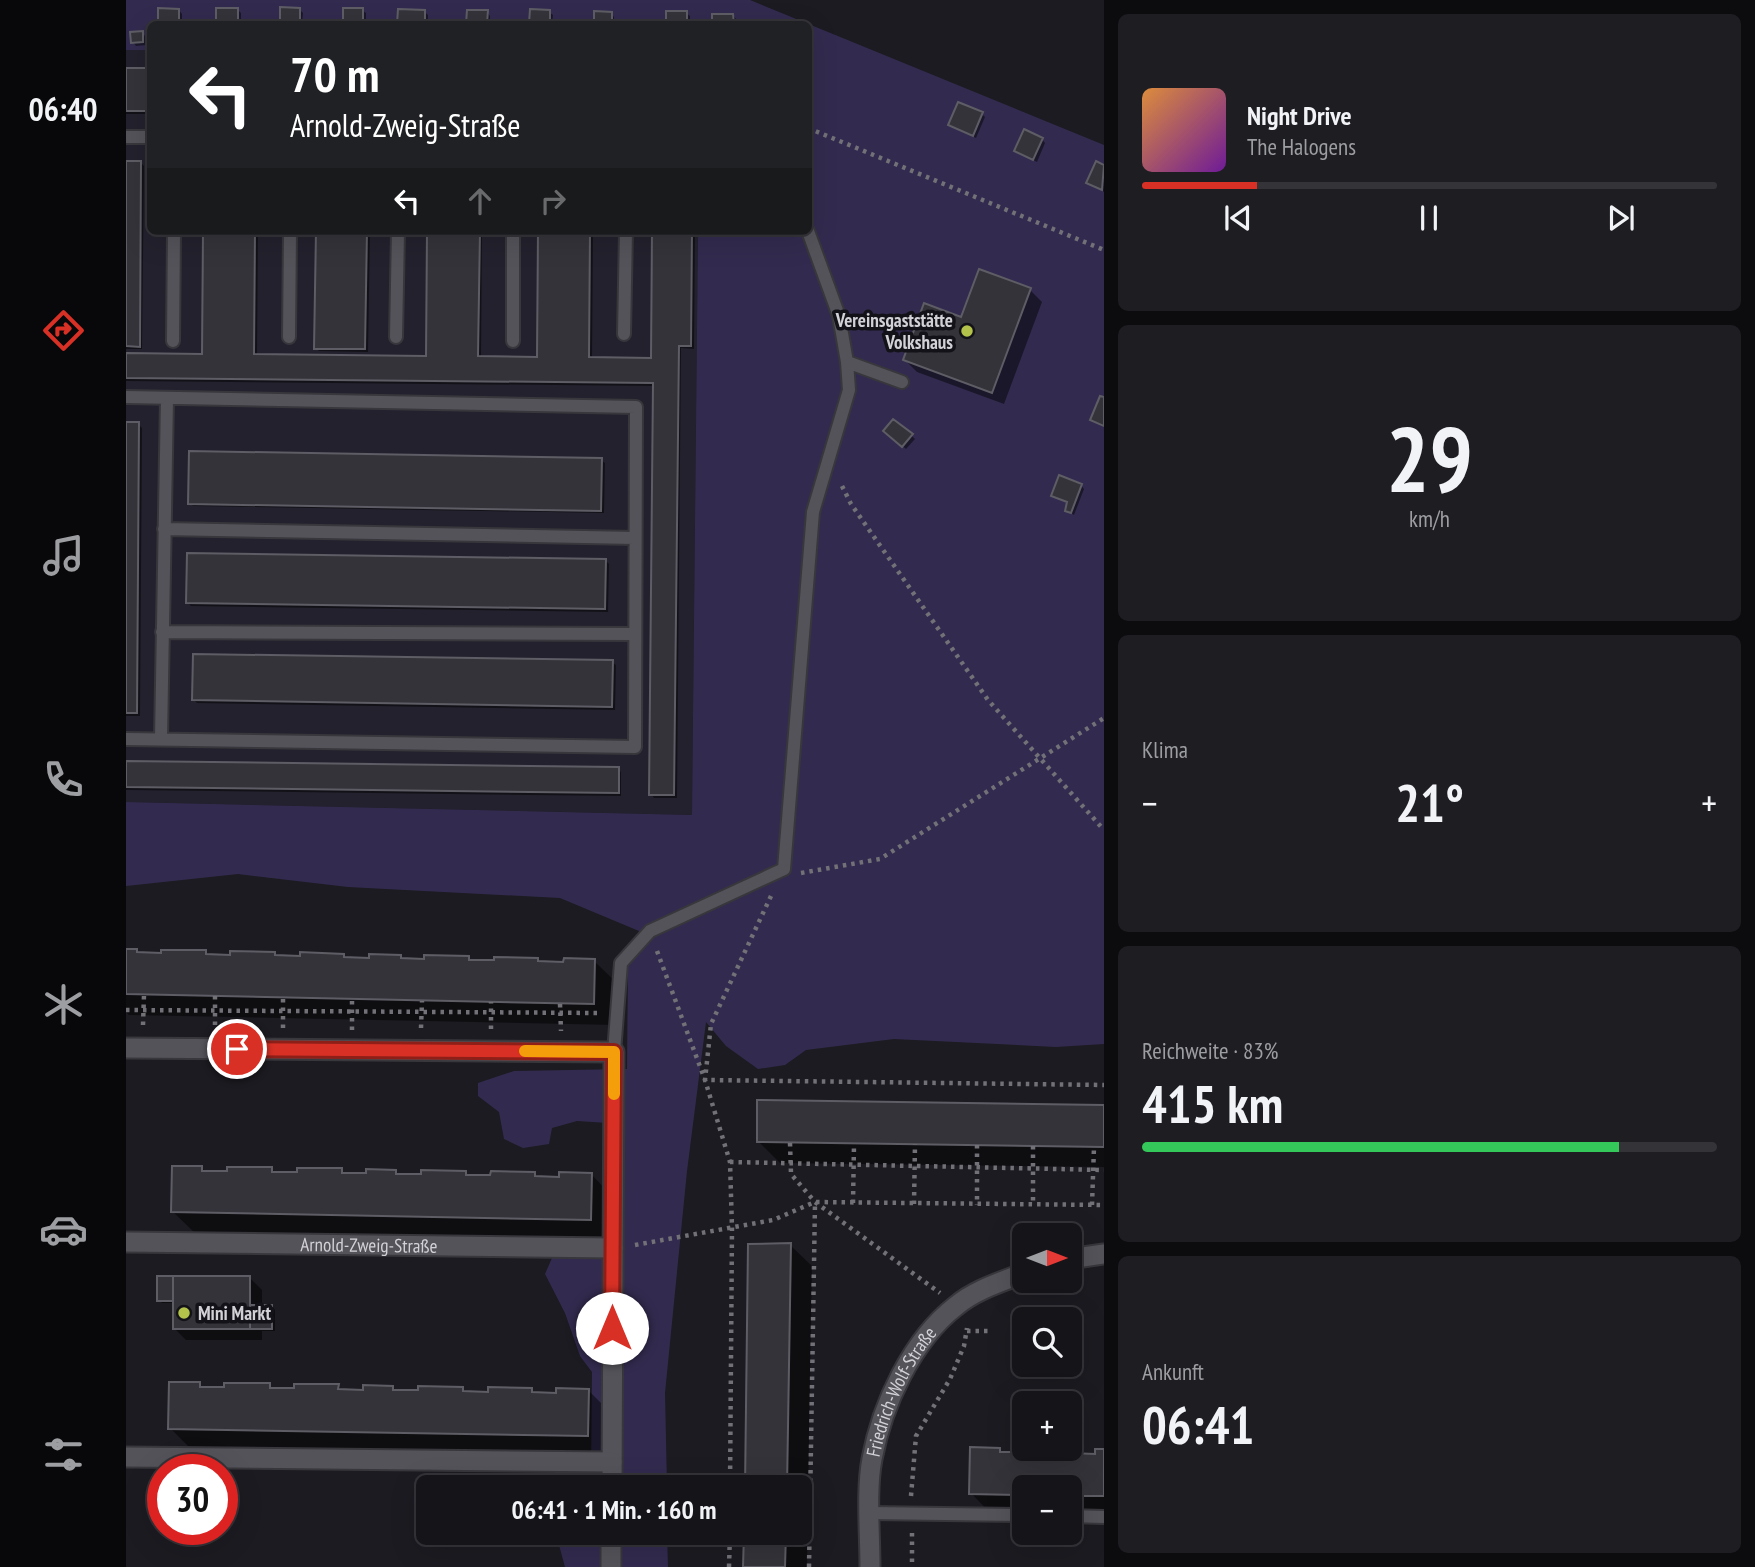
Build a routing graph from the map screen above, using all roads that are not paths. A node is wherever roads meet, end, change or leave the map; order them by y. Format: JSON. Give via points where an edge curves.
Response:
{"nodes":[{"id":1,"x":126,"y":137,"type":"edge"},
{"id":2,"x":147,"y":137,"type":"edge"},
{"id":3,"x":174,"y":235,"type":"edge"},
{"id":4,"x":290,"y":235,"type":"edge"},
{"id":5,"x":398,"y":235,"type":"edge"},
{"id":6,"x":513,"y":235,"type":"edge"},
{"id":7,"x":626,"y":235,"type":"edge"},
{"id":8,"x":809,"y":235,"type":"edge"},
{"id":9,"x":624,"y":334,"type":"dead end"},
{"id":10,"x":289,"y":337,"type":"dead end"},
{"id":11,"x":396,"y":337,"type":"dead end"},
{"id":12,"x":173,"y":341,"type":"dead end"},
{"id":13,"x":513,"y":341,"type":"dead end"},
{"id":14,"x":848,"y":362,"type":"junction"},
{"id":15,"x":902,"y":382,"type":"dead end"},
{"id":16,"x":126,"y":397,"type":"edge"},
{"id":17,"x":167,"y":398,"type":"junction"},
{"id":18,"x":164,"y":529,"type":"junction"},
{"id":19,"x":635,"y":538,"type":"junction"},
{"id":20,"x":162,"y":632,"type":"junction"},
{"id":21,"x":635,"y":634,"type":"junction"},
{"id":22,"x":126,"y":739,"type":"edge"},
{"id":23,"x":161,"y":739,"type":"junction"},
{"id":24,"x":135,"y":1048,"type":"edge"},
{"id":25,"x":614,"y":1052,"type":"junction"},
{"id":26,"x":126,"y":1242,"type":"edge"},
{"id":27,"x":613,"y":1248,"type":"junction"},
{"id":28,"x":1104,"y":1254,"type":"edge"},
{"id":29,"x":1082,"y":1257,"type":"edge"},
{"id":30,"x":1012,"y":1277,"type":"edge"},
{"id":31,"x":126,"y":1457,"type":"edge"},
{"id":32,"x":612,"y":1462,"type":"junction"},
{"id":33,"x":612,"y":1475,"type":"edge"},
{"id":34,"x":870,"y":1513,"type":"junction"},
{"id":35,"x":1012,"y":1516,"type":"edge"},
{"id":36,"x":1082,"y":1516,"type":"edge"},
{"id":37,"x":1104,"y":1517,"type":"edge"},
{"id":38,"x":611,"y":1545,"type":"edge"},
{"id":39,"x":611,"y":1567,"type":"edge"},
{"id":40,"x":870,"y":1567,"type":"edge"}],
"edges":[{"from":1,"to":2,"type":"lane"},
{"from":3,"to":12,"type":"lane"},
{"from":4,"to":10,"type":"lane"},
{"from":5,"to":11,"type":"lane"},
{"from":6,"to":13,"type":"lane"},
{"from":7,"to":9,"type":"lane"},
{"from":8,"to":14,"type":"lane","via":[[839,316]]},
{"from":14,"to":15,"type":"lane"},
{"from":14,"to":25,"type":"lane","via":[[849,390],[813,512],[784,869],[650,931],[621,963]]},
{"from":16,"to":17,"type":"lane"},
{"from":17,"to":18,"type":"lane"},
{"from":17,"to":19,"type":"lane","via":[[636,407]]},
{"from":18,"to":19,"type":"lane"},
{"from":18,"to":20,"type":"lane"},
{"from":19,"to":21,"type":"lane"},
{"from":20,"to":21,"type":"lane"},
{"from":20,"to":23,"type":"lane"},
{"from":21,"to":23,"type":"lane","via":[[635,747]]},
{"from":22,"to":23,"type":"lane"},
{"from":24,"to":25,"type":"street"},
{"from":25,"to":27,"type":"street"},
{"from":26,"to":27,"type":"street","name":"Arnold-Zweig-Straße"},
{"from":27,"to":32,"type":"street"},
{"from":28,"to":29,"type":"street"},
{"from":30,"to":34,"type":"street","name":"Friedrich-Wolf-Straße","via":[[957,1305],[921,1340],[890,1401],[872,1460]]},
{"from":31,"to":32,"type":"street"},
{"from":32,"to":33,"type":"street"},
{"from":34,"to":35,"type":"lane"},
{"from":34,"to":40,"type":"street","name":"Friedrich-Wolf-Straße"},
{"from":36,"to":37,"type":"lane"},
{"from":38,"to":39,"type":"street"}]}
